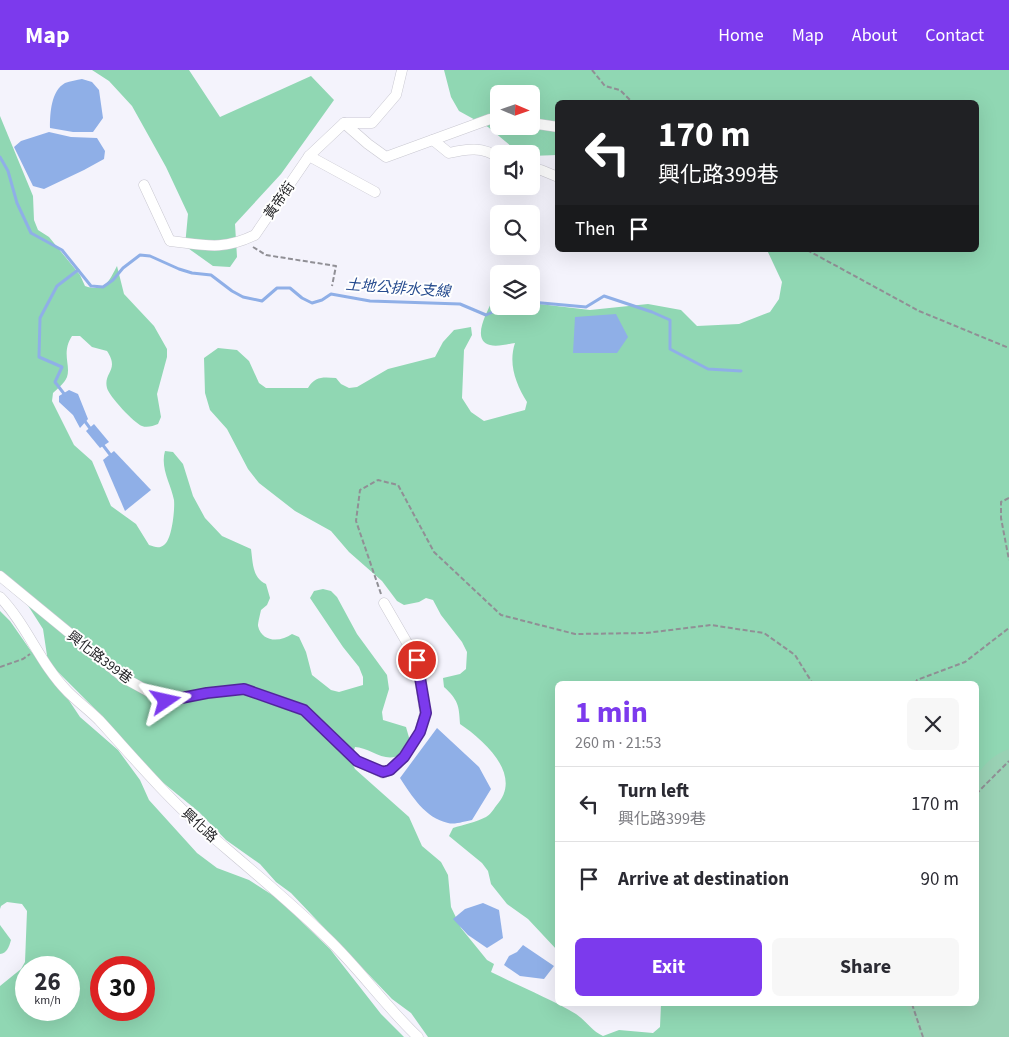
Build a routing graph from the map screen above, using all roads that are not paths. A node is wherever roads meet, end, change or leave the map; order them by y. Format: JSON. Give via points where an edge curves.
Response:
{"nodes":[{"id":1,"x":402,"y":70,"type":"edge"},
{"id":2,"x":490,"y":119,"type":"edge"},
{"id":3,"x":344,"y":123,"type":"junction"},
{"id":4,"x":540,"y":124,"type":"edge"},
{"id":5,"x":555,"y":127,"type":"edge"},
{"id":6,"x":433,"y":140,"type":"junction"},
{"id":7,"x":490,"y":152,"type":"edge"},
{"id":8,"x":309,"y":156,"type":"junction"},
{"id":9,"x":540,"y":170,"type":"edge"},
{"id":10,"x":555,"y":176,"type":"edge"},
{"id":11,"x":144,"y":185,"type":"dead end"},
{"id":12,"x":375,"y":192,"type":"dead end"},
{"id":13,"x":0,"y":576,"type":"edge"},
{"id":14,"x":0,"y":596,"type":"edge"},
{"id":15,"x":384,"y":603,"type":"road end"},
{"id":16,"x":418,"y":1037,"type":"edge"}],
"edges":[{"from":1,"to":3,"type":"street","via":[[396,95],[372,123]]},
{"from":2,"to":6,"type":"street"},
{"from":3,"to":6,"type":"street","via":[[386,157]]},
{"from":3,"to":8,"type":"street","name":"黃帝街"},
{"from":4,"to":5,"type":"street"},
{"from":6,"to":7,"type":"street","via":[[449,153],[469,148]]},
{"from":8,"to":11,"type":"street","name":"黃帝街","via":[[255,235],[242,242],[218,247],[170,241]]},
{"from":8,"to":12,"type":"street"},
{"from":9,"to":10,"type":"street"},
{"from":13,"to":15,"type":"street","name":"興化路399巷","via":[[124,678],[166,701],[244,689],[304,710],[357,761],[383,772],[404,757],[420,732],[426,713],[417,660]]},
{"from":14,"to":16,"type":"street","name":"興化路","via":[[67,692],[97,718],[200,826],[318,929]]}]}
